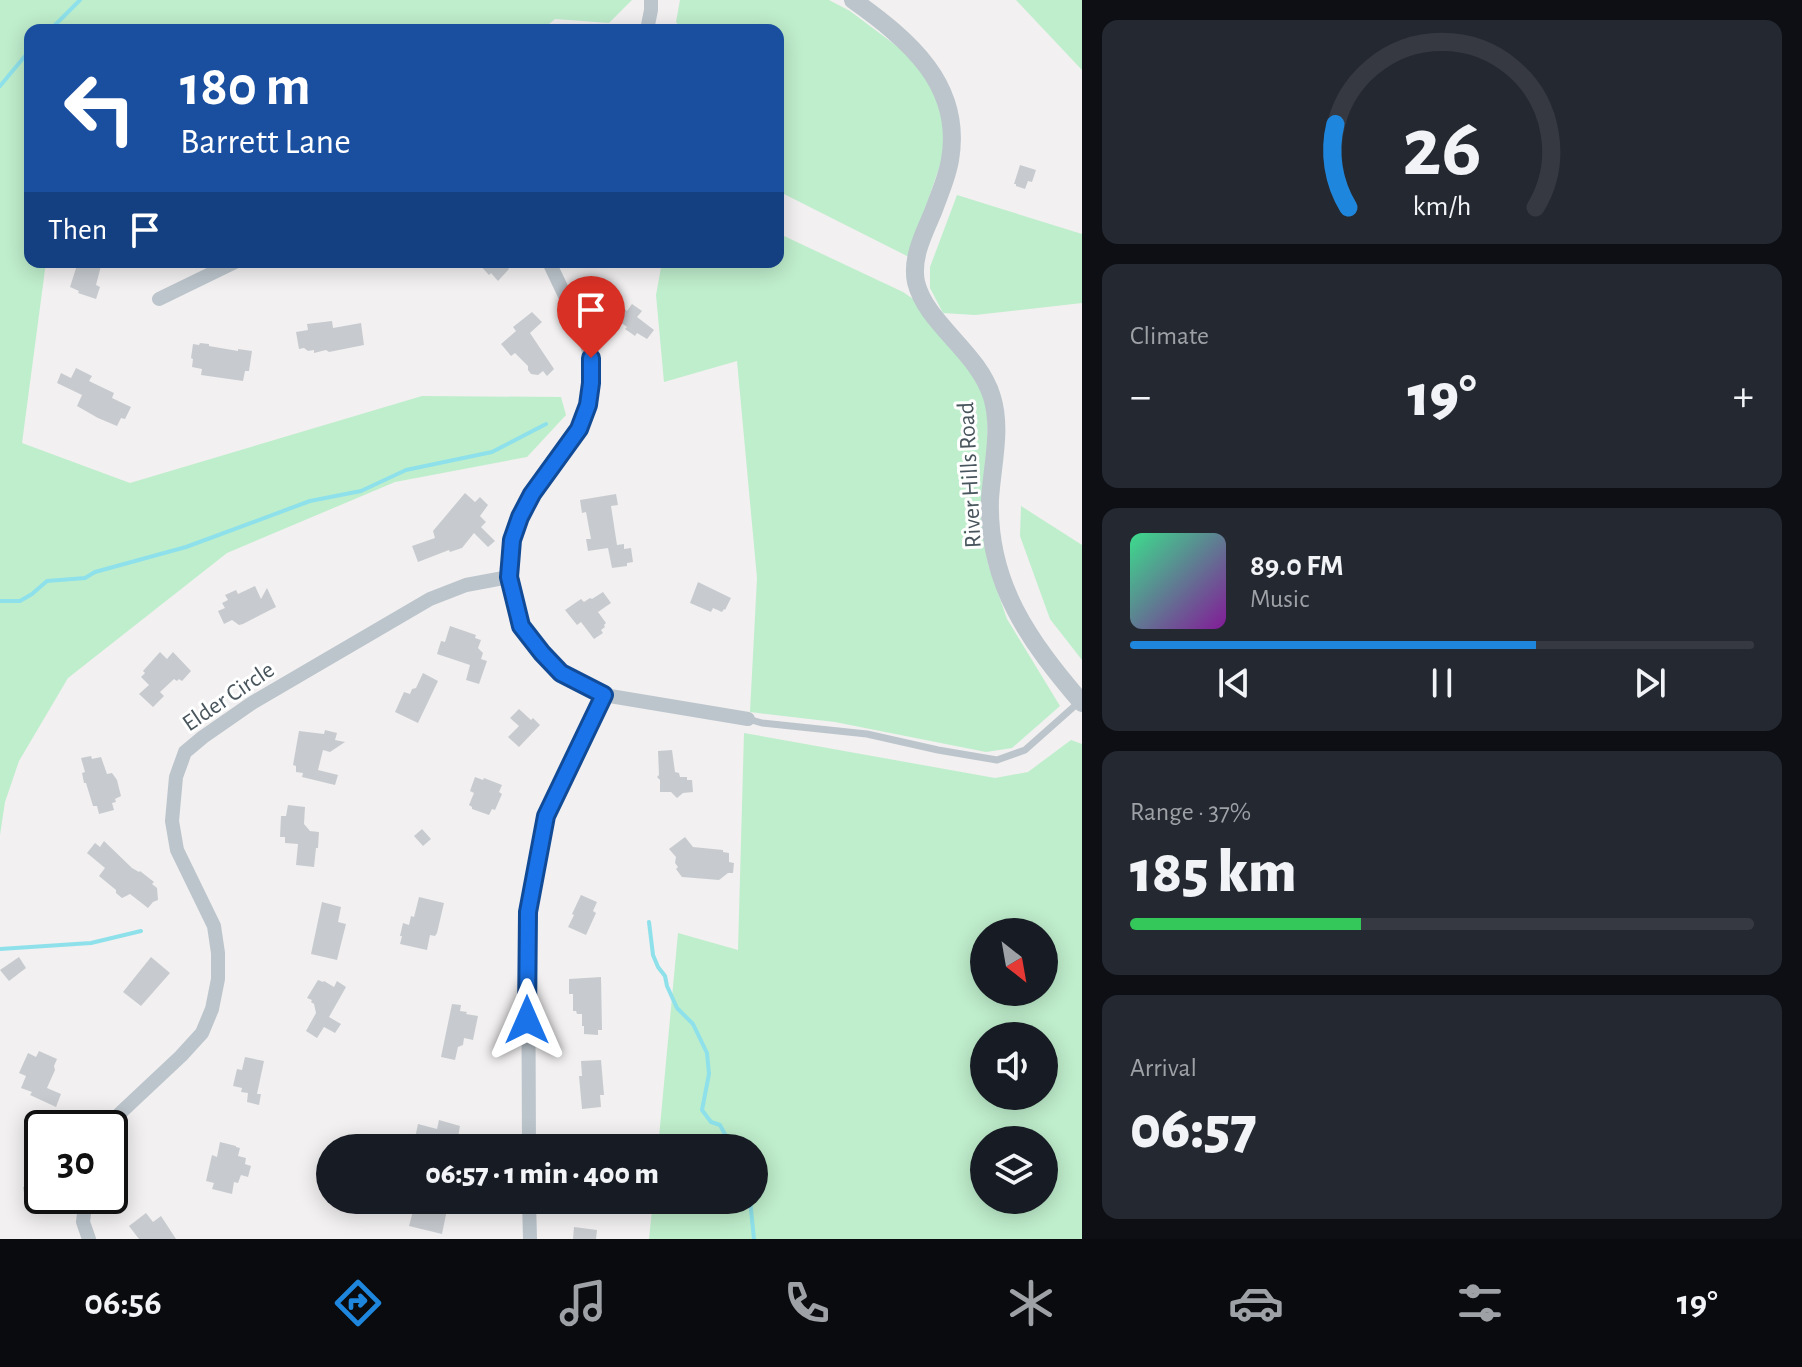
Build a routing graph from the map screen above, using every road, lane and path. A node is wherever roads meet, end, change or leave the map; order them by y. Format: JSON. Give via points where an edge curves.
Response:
{"nodes":[{"id":1,"x":651,"y":0,"type":"edge"},
{"id":2,"x":853,"y":0,"type":"edge"},
{"id":3,"x":648,"y":24,"type":"edge"},
{"id":4,"x":223,"y":268,"type":"edge"},
{"id":5,"x":552,"y":268,"type":"edge"},
{"id":6,"x":159,"y":299,"type":"dead end"},
{"id":7,"x":509,"y":577,"type":"junction"},
{"id":8,"x":604,"y":695,"type":"junction"},
{"id":9,"x":1081,"y":702,"type":"edge"},
{"id":10,"x":748,"y":719,"type":"joint"},
{"id":11,"x":123,"y":1110,"type":"edge"},
{"id":12,"x":529,"y":1134,"type":"edge"},
{"id":13,"x":84,"y":1214,"type":"edge"},
{"id":14,"x":529,"y":1214,"type":"edge"},
{"id":15,"x":89,"y":1239,"type":"edge"},
{"id":16,"x":530,"y":1239,"type":"edge"}],
"edges":[{"from":1,"to":3,"type":"street"},
{"from":2,"to":9,"type":"street","name":"River Hills Road","via":[[920,57],[944,92],[953,128],[950,163],[919,246],[916,281],[933,314],[973,360],[993,398],[990,505],[997,558],[1012,607]]},
{"from":4,"to":6,"type":"street"},
{"from":5,"to":7,"type":"street","via":[[591,358],[588,405],[579,429],[520,517]]},
{"from":7,"to":8,"type":"street","via":[[521,626],[542,653],[561,673]]},
{"from":7,"to":11,"type":"street","name":"Elder Circle","via":[[430,599],[252,703],[185,752],[176,777],[172,821],[177,850],[214,926],[218,979],[202,1033]]},
{"from":8,"to":10,"type":"street"},
{"from":8,"to":12,"type":"street","via":[[546,816],[528,912]]},
{"from":9,"to":10,"type":"lane","via":[[1025,750],[997,760],[867,734]]},
{"from":13,"to":15,"type":"street"},
{"from":14,"to":16,"type":"street"}]}
